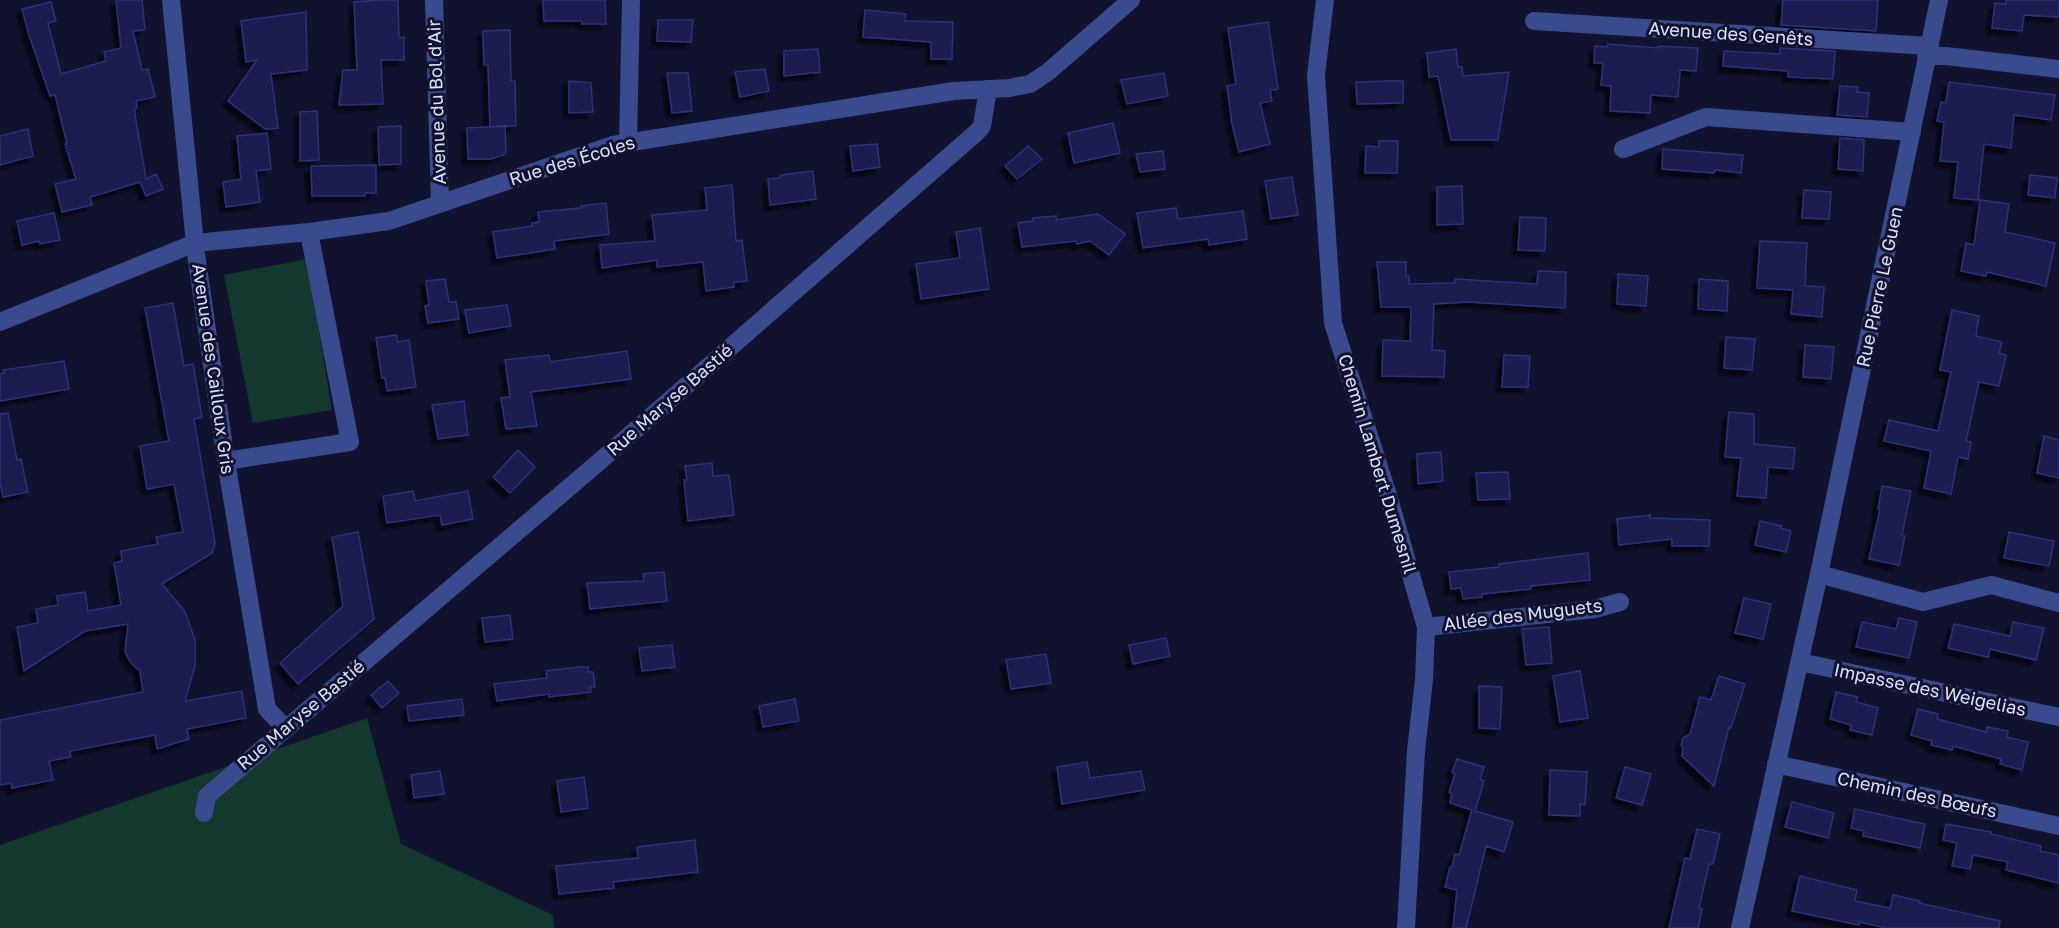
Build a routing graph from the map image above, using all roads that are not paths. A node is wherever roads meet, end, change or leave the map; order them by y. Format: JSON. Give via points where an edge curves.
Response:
{"nodes":[{"id":1,"x":171,"y":0,"type":"edge"},
{"id":2,"x":434,"y":0,"type":"edge"},
{"id":3,"x":631,"y":0,"type":"edge"},
{"id":4,"x":1131,"y":0,"type":"edge"},
{"id":5,"x":1325,"y":0,"type":"edge"},
{"id":6,"x":1939,"y":0,"type":"edge"},
{"id":7,"x":1534,"y":21,"type":"dead end"},
{"id":8,"x":1928,"y":51,"type":"junction"},
{"id":9,"x":2059,"y":69,"type":"edge"},
{"id":10,"x":988,"y":89,"type":"junction"},
{"id":11,"x":1912,"y":132,"type":"junction"},
{"id":12,"x":628,"y":142,"type":"junction"},
{"id":13,"x":1623,"y":149,"type":"dead end"},
{"id":14,"x":440,"y":203,"type":"junction"},
{"id":15,"x":309,"y":232,"type":"junction"},
{"id":16,"x":195,"y":243,"type":"junction"},
{"id":17,"x":0,"y":322,"type":"edge"},
{"id":18,"x":226,"y":461,"type":"junction"},
{"id":19,"x":1820,"y":574,"type":"junction"},
{"id":20,"x":1620,"y":602,"type":"dead end"},
{"id":21,"x":2059,"y":603,"type":"edge"},
{"id":22,"x":1426,"y":627,"type":"junction"},
{"id":23,"x":1800,"y":662,"type":"junction"},
{"id":24,"x":2059,"y":717,"type":"edge"},
{"id":25,"x":285,"y":728,"type":"junction"},
{"id":26,"x":1776,"y":764,"type":"junction"},
{"id":27,"x":204,"y":813,"type":"dead end"},
{"id":28,"x":2059,"y":826,"type":"edge"},
{"id":29,"x":1406,"y":928,"type":"edge"},
{"id":30,"x":1740,"y":928,"type":"edge"}],
"edges":[{"from":1,"to":16,"type":"street","name":"Avenue des Cailloux Gris"},
{"from":2,"to":14,"type":"street","name":"Avenue du Bol d'Air"},
{"from":3,"to":12,"type":"street"},
{"from":4,"to":10,"type":"street","via":[[1030,84]]},
{"from":5,"to":22,"type":"street","name":"Chemin Lambert Dumesnil","via":[[1316,75],[1333,323]]},
{"from":6,"to":8,"type":"street","name":"Rue Pierre Le Guen"},
{"from":7,"to":8,"type":"street","name":"Avenue des Genêts"},
{"from":8,"to":9,"type":"street","name":"Avenue des Genêts"},
{"from":8,"to":11,"type":"street","name":"Rue Pierre Le Guen"},
{"from":10,"to":12,"type":"street","name":"Rue des Écoles","via":[[954,90]]},
{"from":10,"to":25,"type":"street","name":"Rue Maryse Bastié","via":[[982,126],[977,132],[594,467]]},
{"from":11,"to":13,"type":"street","via":[[1706,117]]},
{"from":11,"to":19,"type":"street","name":"Rue Pierre Le Guen"},
{"from":12,"to":14,"type":"street","name":"Rue des Écoles"},
{"from":14,"to":15,"type":"street","name":"Rue des Écoles","via":[[389,221]]},
{"from":15,"to":16,"type":"street","name":"Rue des Écoles"},
{"from":15,"to":18,"type":"street","via":[[350,442]]},
{"from":16,"to":17,"type":"street","name":"Rue des Écoles"},
{"from":16,"to":18,"type":"street","name":"Avenue des Cailloux Gris"},
{"from":18,"to":25,"type":"street","name":"Avenue des Cailloux Gris","via":[[267,709]]},
{"from":19,"to":21,"type":"street","via":[[1923,602],[1990,585]]},
{"from":19,"to":23,"type":"street"},
{"from":20,"to":22,"type":"street","name":"Allée des Muguets","via":[[1595,609]]},
{"from":22,"to":29,"type":"street","name":"Chemin Lambert Dumesnil"},
{"from":23,"to":24,"type":"street","name":"Impasse des Weigelias"},
{"from":23,"to":26,"type":"street"},
{"from":25,"to":27,"type":"street","name":"Rue Maryse Bastié","via":[[207,796]]},
{"from":26,"to":28,"type":"street","name":"Chemin des Bœufs"},
{"from":26,"to":30,"type":"street"}]}
